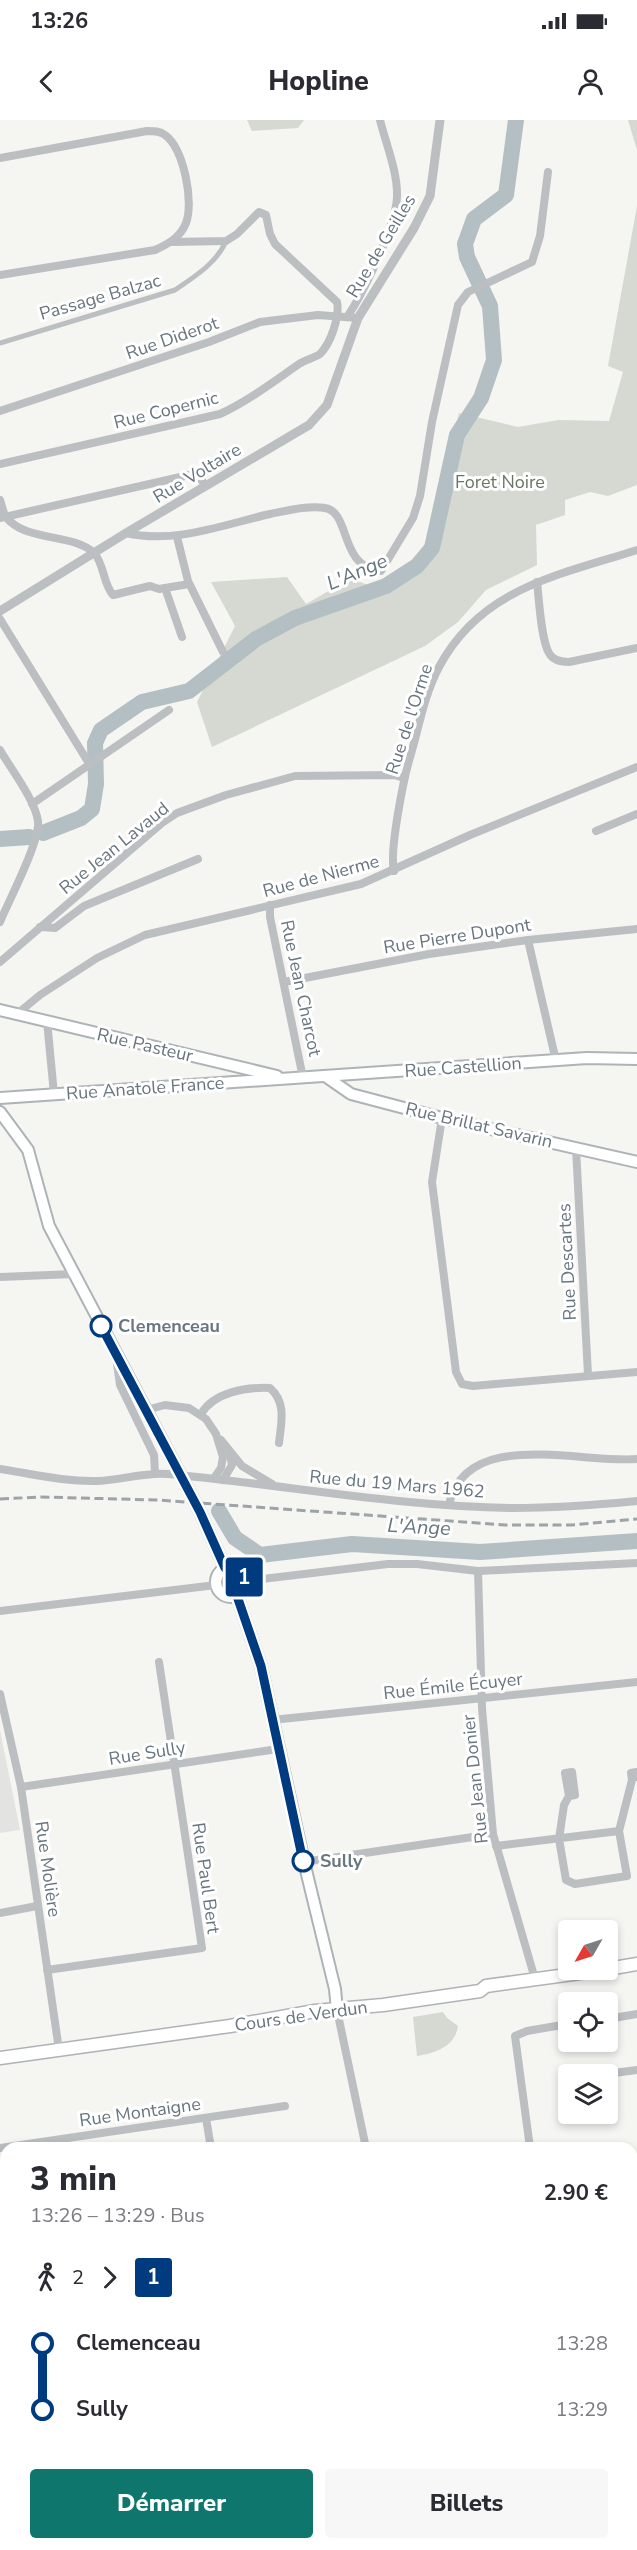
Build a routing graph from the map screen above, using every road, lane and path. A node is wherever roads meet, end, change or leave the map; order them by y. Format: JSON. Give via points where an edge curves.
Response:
{"nodes":[{"id":1,"x":380,"y":120,"type":"edge"},
{"id":2,"x":440,"y":120,"type":"edge"},
{"id":3,"x":0,"y":158,"type":"edge"},
{"id":4,"x":548,"y":172,"type":"dead end"},
{"id":5,"x":226,"y":241,"type":"junction"},
{"id":6,"x":171,"y":242,"type":"junction"},
{"id":7,"x":0,"y":275,"type":"edge"},
{"id":8,"x":337,"y":315,"type":"junction"},
{"id":9,"x":347,"y":317,"type":"junction"},
{"id":10,"x":358,"y":318,"type":"junction"},
{"id":11,"x":0,"y":343,"type":"edge"},
{"id":12,"x":0,"y":411,"type":"edge"},
{"id":13,"x":0,"y":464,"type":"edge"},
{"id":14,"x":206,"y":486,"type":"junction"},
{"id":15,"x":0,"y":500,"type":"edge"},
{"id":16,"x":3,"y":517,"type":"edge"},
{"id":17,"x":126,"y":533,"type":"junction"},
{"id":18,"x":177,"y":537,"type":"junction"},
{"id":19,"x":637,"y":550,"type":"edge"},
{"id":20,"x":94,"y":553,"type":"junction"},
{"id":21,"x":537,"y":582,"type":"junction"},
{"id":22,"x":189,"y":584,"type":"junction"},
{"id":23,"x":165,"y":588,"type":"junction"},
{"id":24,"x":0,"y":611,"type":"edge"},
{"id":25,"x":0,"y":619,"type":"edge"},
{"id":26,"x":182,"y":637,"type":"dead end"},
{"id":27,"x":637,"y":648,"type":"edge"},
{"id":28,"x":223,"y":652,"type":"dead end"},
{"id":29,"x":169,"y":710,"type":"dead end"},
{"id":30,"x":0,"y":750,"type":"edge"},
{"id":31,"x":90,"y":765,"type":"junction"},
{"id":32,"x":637,"y":767,"type":"edge"},
{"id":33,"x":404,"y":778,"type":"junction"},
{"id":34,"x":32,"y":804,"type":"junction"},
{"id":35,"x":637,"y":814,"type":"edge"},
{"id":36,"x":596,"y":831,"type":"dead end"},
{"id":37,"x":198,"y":859,"type":"dead end"},
{"id":38,"x":394,"y":871,"type":"junction"},
{"id":39,"x":270,"y":905,"type":"junction"},
{"id":40,"x":0,"y":922,"type":"edge"},
{"id":41,"x":40,"y":927,"type":"junction"},
{"id":42,"x":637,"y":929,"type":"edge"},
{"id":43,"x":528,"y":940,"type":"junction"},
{"id":44,"x":0,"y":962,"type":"edge"},
{"id":45,"x":284,"y":982,"type":"junction"},
{"id":46,"x":0,"y":1010,"type":"edge"},
{"id":47,"x":17,"y":1014,"type":"junction"},
{"id":48,"x":47,"y":1021,"type":"junction"},
{"id":49,"x":637,"y":1059,"type":"edge"},
{"id":50,"x":556,"y":1061,"type":"junction"},
{"id":51,"x":325,"y":1076,"type":"junction"},
{"id":52,"x":303,"y":1078,"type":"junction"},
{"id":53,"x":289,"y":1079,"type":"junction"},
{"id":54,"x":54,"y":1094,"type":"junction"},
{"id":55,"x":0,"y":1098,"type":"edge"},
{"id":56,"x":0,"y":1112,"type":"edge"},
{"id":57,"x":442,"y":1118,"type":"junction"},
{"id":58,"x":576,"y":1148,"type":"junction"},
{"id":59,"x":637,"y":1162,"type":"edge"},
{"id":60,"x":74,"y":1274,"type":"junction"},
{"id":61,"x":0,"y":1277,"type":"edge"},
{"id":62,"x":116,"y":1354,"type":"junction"},
{"id":63,"x":637,"y":1372,"type":"edge"},
{"id":64,"x":588,"y":1375,"type":"junction"},
{"id":65,"x":146,"y":1410,"type":"junction"},
{"id":66,"x":201,"y":1414,"type":"junction"},
{"id":67,"x":216,"y":1434,"type":"junction"},
{"id":68,"x":279,"y":1443,"type":"dead end"},
{"id":69,"x":228,"y":1449,"type":"junction"},
{"id":70,"x":637,"y":1459,"type":"edge"},
{"id":71,"x":0,"y":1469,"type":"edge"},
{"id":72,"x":155,"y":1473,"type":"junction"},
{"id":73,"x":214,"y":1478,"type":"junction"},
{"id":74,"x":223,"y":1480,"type":"junction"},
{"id":75,"x":277,"y":1487,"type":"junction"},
{"id":76,"x":637,"y":1501,"type":"edge"},
{"id":77,"x":448,"y":1504,"type":"junction"},
{"id":78,"x":637,"y":1563,"type":"edge"},
{"id":79,"x":225,"y":1568,"type":"junction"},
{"id":80,"x":478,"y":1571,"type":"junction"},
{"id":81,"x":246,"y":1581,"type":"junction"},
{"id":82,"x":216,"y":1585,"type":"junction"},
{"id":83,"x":237,"y":1596,"type":"junction"},
{"id":84,"x":0,"y":1611,"type":"edge"},
{"id":85,"x":159,"y":1662,"type":"dead end"},
{"id":86,"x":637,"y":1682,"type":"edge"},
{"id":87,"x":0,"y":1694,"type":"edge"},
{"id":88,"x":482,"y":1697,"type":"junction"},
{"id":89,"x":272,"y":1720,"type":"junction"},
{"id":90,"x":278,"y":1749,"type":"junction"},
{"id":91,"x":174,"y":1764,"type":"junction"},
{"id":92,"x":636,"y":1779,"type":"edge"},
{"id":93,"x":21,"y":1787,"type":"junction"},
{"id":94,"x":569,"y":1796,"type":"dead end"},
{"id":95,"x":619,"y":1831,"type":"junction"},
{"id":96,"x":493,"y":1834,"type":"junction"},
{"id":97,"x":559,"y":1839,"type":"junction"},
{"id":98,"x":496,"y":1846,"type":"junction"},
{"id":99,"x":304,"y":1862,"type":"junction"},
{"id":100,"x":637,"y":1875,"type":"edge"},
{"id":101,"x":627,"y":1876,"type":"junction"},
{"id":102,"x":37,"y":1906,"type":"junction"},
{"id":103,"x":0,"y":1913,"type":"edge"},
{"id":104,"x":637,"y":1964,"type":"edge"},
{"id":105,"x":618,"y":1967,"type":"edge"},
{"id":106,"x":47,"y":1970,"type":"junction"},
{"id":107,"x":558,"y":1976,"type":"edge"},
{"id":108,"x":534,"y":1979,"type":"junction"},
{"id":109,"x":337,"y":2010,"type":"junction"},
{"id":110,"x":637,"y":2014,"type":"edge"},
{"id":111,"x":618,"y":2017,"type":"edge"},
{"id":112,"x":558,"y":2026,"type":"edge"},
{"id":113,"x":58,"y":2050,"type":"junction"},
{"id":114,"x":0,"y":2058,"type":"edge"},
{"id":115,"x":637,"y":2070,"type":"edge"},
{"id":116,"x":618,"y":2072,"type":"edge"},
{"id":117,"x":285,"y":2106,"type":"dead end"},
{"id":118,"x":206,"y":2118,"type":"junction"},
{"id":119,"x":41,"y":2142,"type":"edge"},
{"id":120,"x":210,"y":2142,"type":"edge"},
{"id":121,"x":365,"y":2142,"type":"edge"},
{"id":122,"x":529,"y":2142,"type":"edge"}],
"edges":[{"from":1,"to":9,"type":"street","via":[[397,199],[389,228],[357,303]]},
{"from":2,"to":10,"type":"street","name":"Rue de Geilles","via":[[430,196]]},
{"from":3,"to":6,"type":"street","via":[[147,131],[165,134],[181,157],[188,201],[187,222]]},
{"from":4,"to":18,"type":"street","via":[[532,262],[468,292],[458,305],[420,496],[413,518],[381,571],[369,570],[356,560],[335,513],[326,508],[287,510]]},
{"from":5,"to":6,"type":"street"},
{"from":5,"to":8,"type":"street","name":"Passage Balzac","via":[[259,212],[266,215],[272,240],[335,298]]},
{"from":5,"to":11,"type":"street","name":"Passage Balzac","via":[[199,274],[175,290]]},
{"from":6,"to":7,"type":"street","via":[[155,250]]},
{"from":8,"to":9,"type":"street","name":"Rue Diderot"},
{"from":8,"to":12,"type":"street","name":"Rue Diderot","via":[[260,322]]},
{"from":8,"to":13,"type":"street","name":"Rue Copernic","via":[[326,346],[318,355],[236,407],[220,414]]},
{"from":9,"to":10,"type":"street","name":"Rue Diderot"},
{"from":10,"to":14,"type":"street","name":"Rue Voltaire","via":[[327,405],[319,416]]},
{"from":14,"to":16,"type":"street","via":[[200,478],[189,475]]},
{"from":14,"to":17,"type":"street","name":"Rue Voltaire"},
{"from":15,"to":16,"type":"street"},
{"from":16,"to":20,"type":"street","via":[[27,531],[77,544]]},
{"from":17,"to":18,"type":"street","via":[[146,538]]},
{"from":17,"to":20,"type":"street","name":"Rue Voltaire"},
{"from":18,"to":22,"type":"street"},
{"from":19,"to":21,"type":"street","name":"Rue de l'Orme"},
{"from":20,"to":23,"type":"street","via":[[113,595],[150,586]]},
{"from":20,"to":24,"type":"street","name":"Rue Voltaire"},
{"from":21,"to":27,"type":"street","via":[[546,644],[552,658],[569,662]]},
{"from":21,"to":33,"type":"street","name":"Rue de l'Orme","via":[[483,612],[448,652],[432,682]]},
{"from":22,"to":23,"type":"street"},
{"from":22,"to":28,"type":"street"},
{"from":23,"to":26,"type":"street"},
{"from":25,"to":31,"type":"street"},
{"from":29,"to":31,"type":"street"},
{"from":30,"to":34,"type":"street"},
{"from":31,"to":34,"type":"street"},
{"from":32,"to":38,"type":"street","name":"Rue de Nierme","via":[[470,835]]},
{"from":33,"to":38,"type":"street","name":"Rue de l'Orme"},
{"from":33,"to":41,"type":"street","name":"Rue Jean Lavaud","via":[[295,776],[177,813]]},
{"from":34,"to":40,"type":"street","via":[[38,819],[37,831]]},
{"from":35,"to":36,"type":"street"},
{"from":37,"to":41,"type":"street","via":[[84,906],[55,927]]},
{"from":38,"to":39,"type":"street","name":"Rue de Nierme","via":[[361,884]]},
{"from":39,"to":45,"type":"street","name":"Rue Jean Charcot"},
{"from":39,"to":47,"type":"street","name":"Rue de Nierme","via":[[145,935],[97,958]]},
{"from":41,"to":44,"type":"street","name":"Rue Jean Lavaud"},
{"from":42,"to":43,"type":"street","name":"Rue Pierre Dupont"},
{"from":43,"to":45,"type":"street","name":"Rue Pierre Dupont"},
{"from":43,"to":50,"type":"street"},
{"from":45,"to":52,"type":"street","name":"Rue Jean Charcot"},
{"from":46,"to":47,"type":"main road","name":"Rue Pasteur"},
{"from":47,"to":48,"type":"main road","name":"Rue Pasteur"},
{"from":48,"to":53,"type":"main road","name":"Rue Pasteur"},
{"from":48,"to":54,"type":"street"},
{"from":49,"to":50,"type":"main road","name":"Rue Castellion"},
{"from":50,"to":51,"type":"main road","name":"Rue Castellion"},
{"from":51,"to":52,"type":"main road","name":"Rue Castellion"},
{"from":51,"to":57,"type":"main road","name":"Rue Brillat Savarin","via":[[351,1094]]},
{"from":52,"to":53,"type":"main road","name":"Rue Castellion"},
{"from":53,"to":54,"type":"main road","name":"Rue Anatole France"},
{"from":54,"to":55,"type":"main road","name":"Rue Anatole France"},
{"from":56,"to":60,"type":"main road","via":[[28,1150],[45,1216]]},
{"from":57,"to":58,"type":"main road","name":"Rue Brillat Savarin"},
{"from":57,"to":64,"type":"street","via":[[432,1182],[458,1379],[473,1386]]},
{"from":58,"to":59,"type":"main road","name":"Rue Brillat Savarin"},
{"from":58,"to":64,"type":"street","name":"Rue Descartes"},
{"from":60,"to":61,"type":"street"},
{"from":60,"to":62,"type":"main road"},
{"from":62,"to":65,"type":"main road"},
{"from":62,"to":72,"type":"street","via":[[120,1385],[154,1455]]},
{"from":63,"to":64,"type":"street"},
{"from":65,"to":66,"type":"street","via":[[174,1406]]},
{"from":65,"to":79,"type":"main road"},
{"from":66,"to":67,"type":"street"},
{"from":66,"to":68,"type":"street","via":[[220,1397],[270,1388],[282,1405]]},
{"from":67,"to":69,"type":"street"},
{"from":67,"to":73,"type":"street","via":[[223,1462]]},
{"from":69,"to":74,"type":"street","via":[[232,1465]]},
{"from":69,"to":75,"type":"street","via":[[248,1471]]},
{"from":70,"to":77,"type":"street","via":[[547,1454],[484,1461],[464,1473]]},
{"from":71,"to":72,"type":"street","name":"Rue du 19 Mars 1962","via":[[76,1481]]},
{"from":72,"to":73,"type":"street","name":"Rue du 19 Mars 1962","bridge":true},
{"from":73,"to":74,"type":"street","name":"Rue du 19 Mars 1962"},
{"from":74,"to":75,"type":"street","name":"Rue du 19 Mars 1962"},
{"from":75,"to":77,"type":"street","name":"Rue du 19 Mars 1962"},
{"from":76,"to":77,"type":"street","name":"Rue du 19 Mars 1962","via":[[533,1508]]},
{"from":78,"to":80,"type":"street"},
{"from":79,"to":81,"type":"main road","via":[[236,1568]]},
{"from":79,"to":82,"type":"main road"},
{"from":80,"to":81,"type":"street","via":[[388,1564]]},
{"from":80,"to":88,"type":"street","name":"Rue Jean Donier"},
{"from":81,"to":83,"type":"main road"},
{"from":82,"to":83,"type":"main road","via":[[224,1596]]},
{"from":82,"to":84,"type":"street"},
{"from":83,"to":89,"type":"main road","via":[[257,1651]]},
{"from":85,"to":91,"type":"street"},
{"from":86,"to":88,"type":"street","name":"Rue Émile Écuyer"},
{"from":87,"to":93,"type":"street","name":"Rue Molière"},
{"from":88,"to":89,"type":"street","name":"Rue Émile Écuyer"},
{"from":88,"to":96,"type":"street","name":"Rue Jean Donier"},
{"from":89,"to":90,"type":"main road"},
{"from":90,"to":91,"type":"street","name":"Rue Sully"},
{"from":90,"to":99,"type":"main road"},
{"from":91,"to":93,"type":"street","name":"Rue Sully"},
{"from":91,"to":106,"type":"street","name":"Rue Paul Bert","via":[[202,1948]]},
{"from":92,"to":95,"type":"street"},
{"from":93,"to":102,"type":"street","name":"Rue Molière"},
{"from":94,"to":97,"type":"street"},
{"from":95,"to":97,"type":"street"},
{"from":95,"to":101,"type":"street"},
{"from":96,"to":98,"type":"street","name":"Rue Jean Donier"},
{"from":96,"to":99,"type":"street"},
{"from":97,"to":98,"type":"street"},
{"from":97,"to":101,"type":"street","via":[[568,1882]]},
{"from":98,"to":108,"type":"street","name":"Rue Jean Donier"},
{"from":99,"to":109,"type":"main road"},
{"from":100,"to":101,"type":"street"},
{"from":102,"to":103,"type":"street"},
{"from":102,"to":106,"type":"street","name":"Rue Molière"},
{"from":104,"to":105,"type":"main road"},
{"from":106,"to":113,"type":"street","name":"Rue Molière"},
{"from":107,"to":108,"type":"main road","name":"Cours de Verdun"},
{"from":108,"to":109,"type":"main road","name":"Cours de Verdun","via":[[486,1986],[480,1991]]},
{"from":109,"to":113,"type":"main road","name":"Cours de Verdun"},
{"from":109,"to":121,"type":"street"},
{"from":110,"to":111,"type":"street"},
{"from":112,"to":122,"type":"street","via":[[515,2036]]},
{"from":113,"to":114,"type":"main road","name":"Cours de Verdun"},
{"from":115,"to":116,"type":"street"},
{"from":117,"to":118,"type":"street","name":"Rue Montaigne"},
{"from":118,"to":119,"type":"street","name":"Rue Montaigne"},
{"from":118,"to":120,"type":"street"}]}
